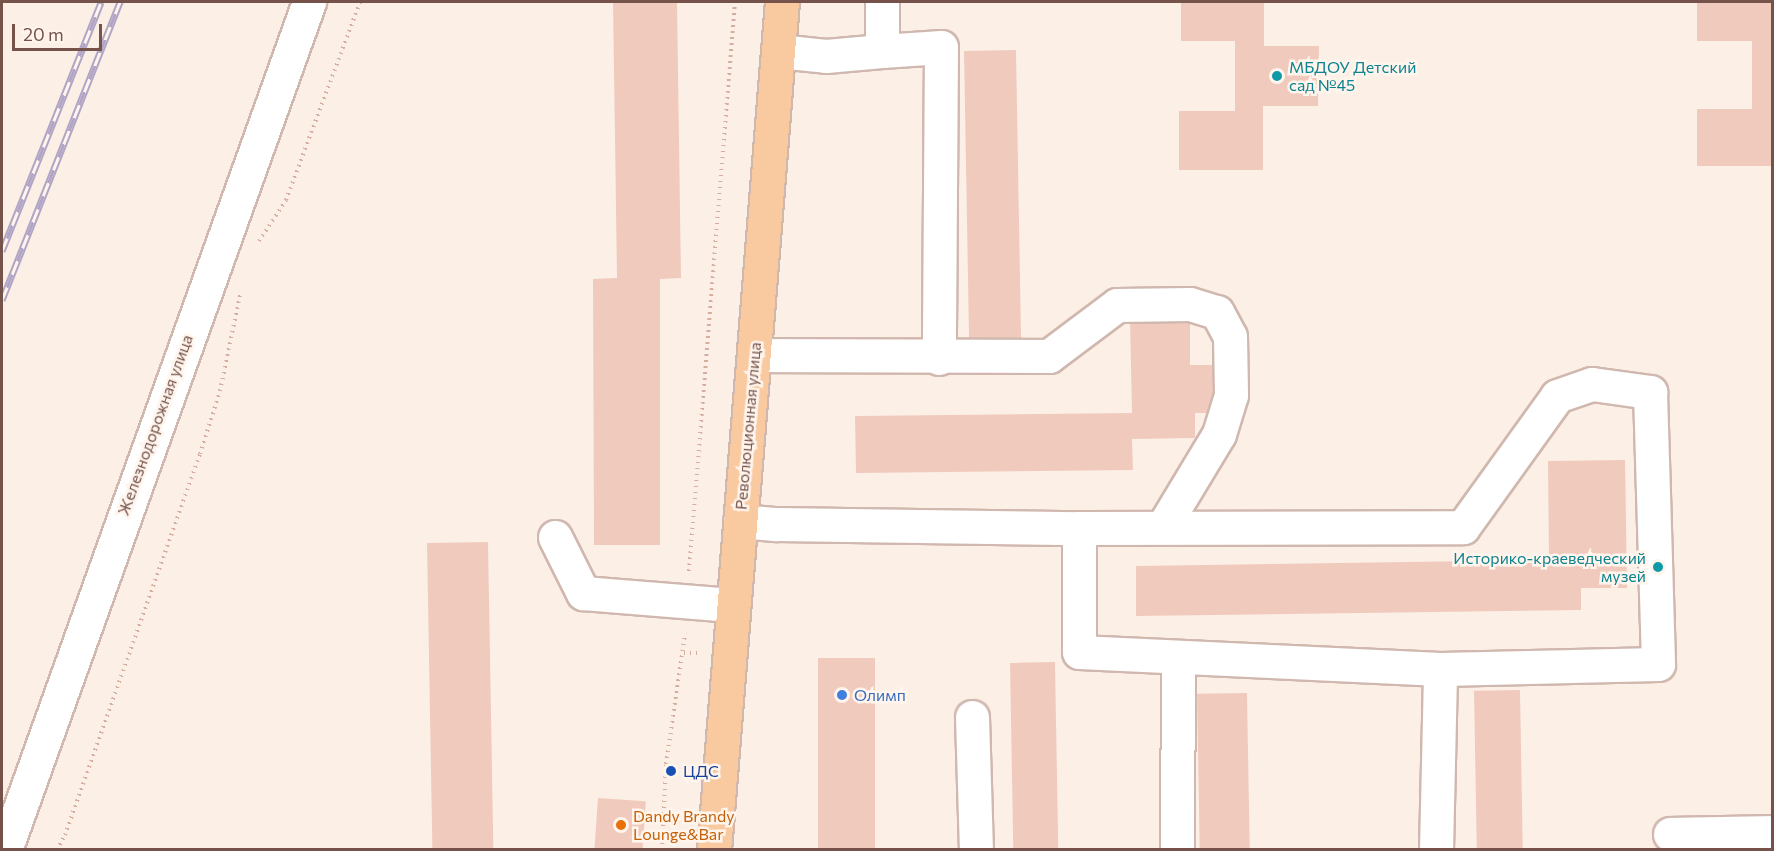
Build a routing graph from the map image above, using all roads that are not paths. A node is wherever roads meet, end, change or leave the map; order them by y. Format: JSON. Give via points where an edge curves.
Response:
{"nodes":[{"id":1,"x":309,"y":2,"type":"edge"},
{"id":2,"x":782,"y":2,"type":"edge"},
{"id":3,"x":882,"y":2,"type":"edge"},
{"id":4,"x":778,"y":51,"type":"junction"},
{"id":5,"x":882,"y":51,"type":"junction"},
{"id":6,"x":754,"y":355,"type":"junction"},
{"id":7,"x":939,"y":358,"type":"junction"},
{"id":8,"x":740,"y":521,"type":"junction"},
{"id":9,"x":1163,"y":527,"type":"junction"},
{"id":10,"x":1079,"y":528,"type":"junction"},
{"id":11,"x":555,"y":537,"type":"dead end"},
{"id":12,"x":732,"y":605,"type":"junction"},
{"id":13,"x":1178,"y":658,"type":"junction"},
{"id":14,"x":1440,"y":669,"type":"junction"},
{"id":15,"x":972,"y":717,"type":"dead end"},
{"id":16,"x":1773,"y":832,"type":"edge"},
{"id":17,"x":1670,"y":834,"type":"dead end"},
{"id":18,"x":5,"y":849,"type":"edge"},
{"id":19,"x":714,"y":849,"type":"edge"},
{"id":20,"x":976,"y":849,"type":"edge"},
{"id":21,"x":1177,"y":849,"type":"edge"},
{"id":22,"x":1436,"y":849,"type":"edge"}],
"edges":[{"from":1,"to":18,"type":"street","name":"Железнодорожная улица"},
{"from":2,"to":4,"type":"main road","name":"Революционная улица"},
{"from":3,"to":5,"type":"street"},
{"from":4,"to":5,"type":"street","via":[[826,56]]},
{"from":4,"to":6,"type":"main road","name":"Революционная улица"},
{"from":5,"to":7,"type":"street","via":[[941,47]]},
{"from":6,"to":7,"type":"street"},
{"from":6,"to":8,"type":"main road","name":"Революционная улица"},
{"from":7,"to":9,"type":"street","via":[[1049,356],[1117,305],[1190,304],[1216,312],[1230,336],[1231,395],[1219,434]]},
{"from":8,"to":10,"type":"street"},
{"from":8,"to":12,"type":"main road","name":"Революционная улица"},
{"from":9,"to":10,"type":"street"},
{"from":9,"to":14,"type":"street","via":[[1463,527],[1557,396],[1592,384],[1650,392],[1658,664]]},
{"from":10,"to":13,"type":"street","via":[[1079,652]]},
{"from":11,"to":12,"type":"street","via":[[583,593]]},
{"from":12,"to":19,"type":"main road","name":"Революционная улица"},
{"from":13,"to":14,"type":"street"},
{"from":13,"to":21,"type":"street"},
{"from":14,"to":22,"type":"street"},
{"from":15,"to":20,"type":"street"},
{"from":16,"to":17,"type":"street"}]}
